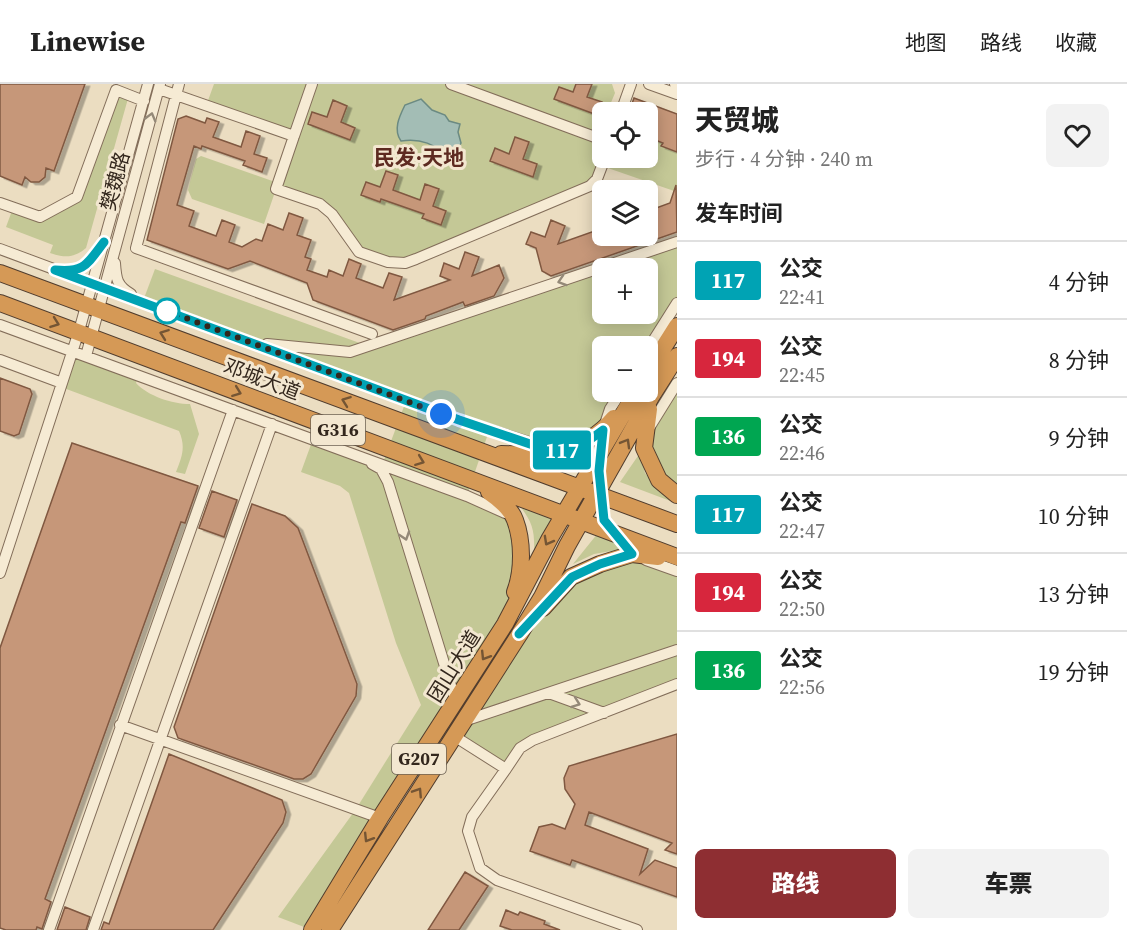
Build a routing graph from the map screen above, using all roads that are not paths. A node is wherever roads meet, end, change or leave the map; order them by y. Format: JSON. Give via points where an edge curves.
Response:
{"nodes":[{"id":1,"x":312,"y":84,"type":"edge"},
{"id":2,"x":451,"y":84,"type":"edge"},
{"id":3,"x":631,"y":84,"type":"edge"},
{"id":4,"x":648,"y":84,"type":"edge"},
{"id":5,"x":156,"y":86,"type":"edge"},
{"id":6,"x":178,"y":90,"type":"edge"},
{"id":7,"x":677,"y":94,"type":"edge"},
{"id":8,"x":144,"y":101,"type":"junction"},
{"id":9,"x":625,"y":102,"type":"edge"},
{"id":10,"x":294,"y":136,"type":"junction"},
{"id":11,"x":592,"y":136,"type":"edge"},
{"id":12,"x":601,"y":168,"type":"edge"},
{"id":13,"x":0,"y":203,"type":"edge"},
{"id":14,"x":104,"y":242,"type":"junction"},
{"id":15,"x":677,"y":242,"type":"edge"},
{"id":16,"x":116,"y":247,"type":"junction"},
{"id":17,"x":0,"y":249,"type":"edge"},
{"id":18,"x":55,"y":270,"type":"junction"},
{"id":19,"x":0,"y":273,"type":"edge"},
{"id":20,"x":92,"y":284,"type":"junction"},
{"id":21,"x":105,"y":288,"type":"junction"},
{"id":22,"x":0,"y":303,"type":"edge"},
{"id":23,"x":677,"y":303,"type":"edge"},
{"id":24,"x":150,"y":305,"type":"junction"},
{"id":25,"x":92,"y":307,"type":"junction"},
{"id":26,"x":0,"y":324,"type":"edge"},
{"id":27,"x":677,"y":326,"type":"edge"},
{"id":28,"x":85,"y":334,"type":"junction"},
{"id":29,"x":372,"y":334,"type":"dead end"},
{"id":30,"x":656,"y":336,"type":"edge"},
{"id":31,"x":252,"y":343,"type":"junction"},
{"id":32,"x":72,"y":351,"type":"junction"},
{"id":33,"x":86,"y":356,"type":"junction"},
{"id":34,"x":658,"y":356,"type":"edge"},
{"id":35,"x":677,"y":356,"type":"edge"},
{"id":36,"x":0,"y":360,"type":"edge"},
{"id":37,"x":658,"y":373,"type":"edge"},
{"id":38,"x":62,"y":383,"type":"junction"},
{"id":39,"x":677,"y":383,"type":"edge"},
{"id":40,"x":628,"y":402,"type":"edge"},
{"id":41,"x":631,"y":402,"type":"edge"},
{"id":42,"x":633,"y":402,"type":"edge"},
{"id":43,"x":638,"y":402,"type":"edge"},
{"id":44,"x":233,"y":410,"type":"junction"},
{"id":45,"x":272,"y":424,"type":"junction"},
{"id":46,"x":603,"y":430,"type":"junction"},
{"id":47,"x":646,"y":433,"type":"junction"},
{"id":48,"x":560,"y":451,"type":"junction"},
{"id":49,"x":488,"y":454,"type":"junction"},
{"id":50,"x":356,"y":455,"type":"junction"},
{"id":51,"x":476,"y":482,"type":"junction"},
{"id":52,"x":579,"y":488,"type":"junction"},
{"id":53,"x":597,"y":494,"type":"junction"},
{"id":54,"x":677,"y":495,"type":"edge"},
{"id":55,"x":563,"y":516,"type":"junction"},
{"id":56,"x":514,"y":518,"type":"junction"},
{"id":57,"x":581,"y":522,"type":"junction"},
{"id":58,"x":677,"y":524,"type":"edge"},
{"id":59,"x":4,"y":550,"type":"edge"},
{"id":60,"x":632,"y":554,"type":"junction"},
{"id":61,"x":677,"y":558,"type":"edge"},
{"id":62,"x":677,"y":571,"type":"edge"},
{"id":63,"x":0,"y":573,"type":"edge"},
{"id":64,"x":501,"y":629,"type":"junction"},
{"id":65,"x":519,"y":634,"type":"junction"},
{"id":66,"x":677,"y":650,"type":"edge"},
{"id":67,"x":677,"y":684,"type":"edge"},
{"id":68,"x":549,"y":693,"type":"junction"},
{"id":69,"x":456,"y":702,"type":"junction"},
{"id":70,"x":604,"y":713,"type":"junction"},
{"id":71,"x":464,"y":721,"type":"junction"},
{"id":72,"x":120,"y":726,"type":"junction"},
{"id":73,"x":454,"y":736,"type":"junction"},
{"id":74,"x":160,"y":740,"type":"junction"},
{"id":75,"x":506,"y":769,"type":"junction"},
{"id":76,"x":380,"y":818,"type":"junction"},
{"id":77,"x":49,"y":930,"type":"edge"},
{"id":78,"x":93,"y":930,"type":"edge"},
{"id":79,"x":312,"y":930,"type":"edge"},
{"id":80,"x":330,"y":930,"type":"edge"},
{"id":81,"x":637,"y":930,"type":"edge"}],
"edges":[{"from":1,"to":10,"type":"street"},
{"from":2,"to":11,"type":"street"},
{"from":3,"to":9,"type":"street"},
{"from":4,"to":7,"type":"street"},
{"from":5,"to":6,"type":"street"},
{"from":5,"to":8,"type":"street","name":"樊魏路"},
{"from":16,"to":5,"type":"street","name":"樊魏路","one_way":true},
{"from":6,"to":10,"type":"street"},
{"from":6,"to":29,"type":"street","via":[[136,248]]},
{"from":8,"to":13,"type":"street","via":[[116,90],[77,197],[40,218]]},
{"from":8,"to":14,"type":"street","name":"樊魏路"},
{"from":10,"to":12,"type":"street","via":[[276,189],[320,204],[332,214],[359,252],[388,262],[416,259],[590,186]]},
{"from":14,"to":18,"type":"street","via":[[87,264],[74,272]]},
{"from":14,"to":20,"type":"street","name":"樊魏路"},
{"from":15,"to":31,"type":"street","one_way":true,"via":[[350,352]]},
{"from":16,"to":21,"type":"street","name":"樊魏路"},
{"from":16,"to":24,"type":"street","via":[[115,265],[122,289]]},
{"from":17,"to":18,"type":"street"},
{"from":18,"to":20,"type":"street"},
{"from":19,"to":25,"type":"highway","name":"邓城大道","number":"G316"},
{"from":20,"to":21,"type":"street"},
{"from":20,"to":25,"type":"street","name":"樊魏路"},
{"from":21,"to":24,"type":"street"},
{"from":21,"to":25,"type":"street","name":"樊魏路"},
{"from":22,"to":28,"type":"highway","name":"邓城大道","number":"G316","one_way":true},
{"from":23,"to":30,"type":"street"},
{"from":24,"to":31,"type":"street"},
{"from":25,"to":28,"type":"street","name":"樊魏路"},
{"from":49,"to":25,"type":"highway","name":"邓城大道","number":"G316","one_way":true},
{"from":26,"to":32,"type":"street"},
{"from":27,"to":34,"type":"highway"},
{"from":28,"to":32,"type":"street","name":"樊魏路"},
{"from":28,"to":33,"type":"street","name":"樊魏路"},
{"from":28,"to":51,"type":"highway","name":"邓城大道","number":"G316","one_way":true},
{"from":31,"to":48,"type":"street","via":[[459,420]]},
{"from":32,"to":33,"type":"street"},
{"from":32,"to":38,"type":"street","name":"樊魏路"},
{"from":33,"to":44,"type":"street"},
{"from":35,"to":37,"type":"highway","number":"G207"},
{"from":36,"to":38,"type":"street"},
{"from":38,"to":59,"type":"street","name":"樊魏路"},
{"from":39,"to":47,"type":"street"},
{"from":40,"to":46,"type":"highway"},
{"from":41,"to":52,"type":"highway","name":"团山大道","number":"G207"},
{"from":53,"to":42,"type":"highway","number":"G207","one_way":true},
{"from":43,"to":47,"type":"highway"},
{"from":44,"to":45,"type":"street"},
{"from":44,"to":72,"type":"street"},
{"from":45,"to":50,"type":"street"},
{"from":45,"to":74,"type":"street"},
{"from":46,"to":48,"type":"highway","via":[[584,444]]},
{"from":46,"to":60,"type":"street","via":[[599,471],[604,520]]},
{"from":47,"to":54,"type":"highway","via":[[644,448],[659,480]]},
{"from":48,"to":49,"type":"highway"},
{"from":49,"to":52,"type":"highway","name":"邓城大道","number":"G316"},
{"from":50,"to":56,"type":"street","via":[[495,507]]},
{"from":50,"to":69,"type":"street","one_way":true,"via":[[381,469],[388,482]]},
{"from":51,"to":55,"type":"highway","name":"邓城大道","number":"G316"},
{"from":51,"to":56,"type":"highway","via":[[498,498]]},
{"from":52,"to":53,"type":"highway","name":"邓城大道","number":"G316"},
{"from":52,"to":55,"type":"highway","name":"团山大道","number":"G207"},
{"from":53,"to":57,"type":"highway","name":"团山大道","number":"G207"},
{"from":53,"to":58,"type":"highway","name":"邓城大道","number":"G316"},
{"from":55,"to":57,"type":"highway","name":"邓城大道","number":"G316"},
{"from":55,"to":64,"type":"highway","name":"团山大道","number":"G207","one_way":true},
{"from":56,"to":64,"type":"highway","via":[[521,553],[518,584]]},
{"from":57,"to":61,"type":"highway","name":"邓城大道","number":"G316"},
{"from":57,"to":65,"type":"highway","name":"团山大道","number":"G207"},
{"from":59,"to":63,"type":"street","name":"樊魏路"},
{"from":60,"to":61,"type":"highway"},
{"from":60,"to":62,"type":"street"},
{"from":60,"to":65,"type":"highway","via":[[572,577]]},
{"from":64,"to":69,"type":"highway","name":"团山大道","number":"G207","one_way":true},
{"from":65,"to":71,"type":"highway","name":"团山大道","number":"G207"},
{"from":66,"to":68,"type":"street"},
{"from":67,"to":70,"type":"street"},
{"from":68,"to":70,"type":"street","one_way":true},
{"from":68,"to":71,"type":"street"},
{"from":69,"to":76,"type":"highway","name":"团山大道","number":"G207"},
{"from":70,"to":75,"type":"street","via":[[533,740],[520,748]]},
{"from":71,"to":73,"type":"highway","name":"团山大道","number":"G207"},
{"from":72,"to":74,"type":"street"},
{"from":72,"to":77,"type":"street"},
{"from":73,"to":75,"type":"street"},
{"from":80,"to":73,"type":"highway","name":"团山大道","number":"G207","one_way":true},
{"from":74,"to":76,"type":"street"},
{"from":74,"to":78,"type":"street"},
{"from":75,"to":81,"type":"street","via":[[472,818],[468,831],[480,868],[497,880]]},
{"from":76,"to":79,"type":"highway","name":"团山大道","number":"G207","one_way":true}]}
